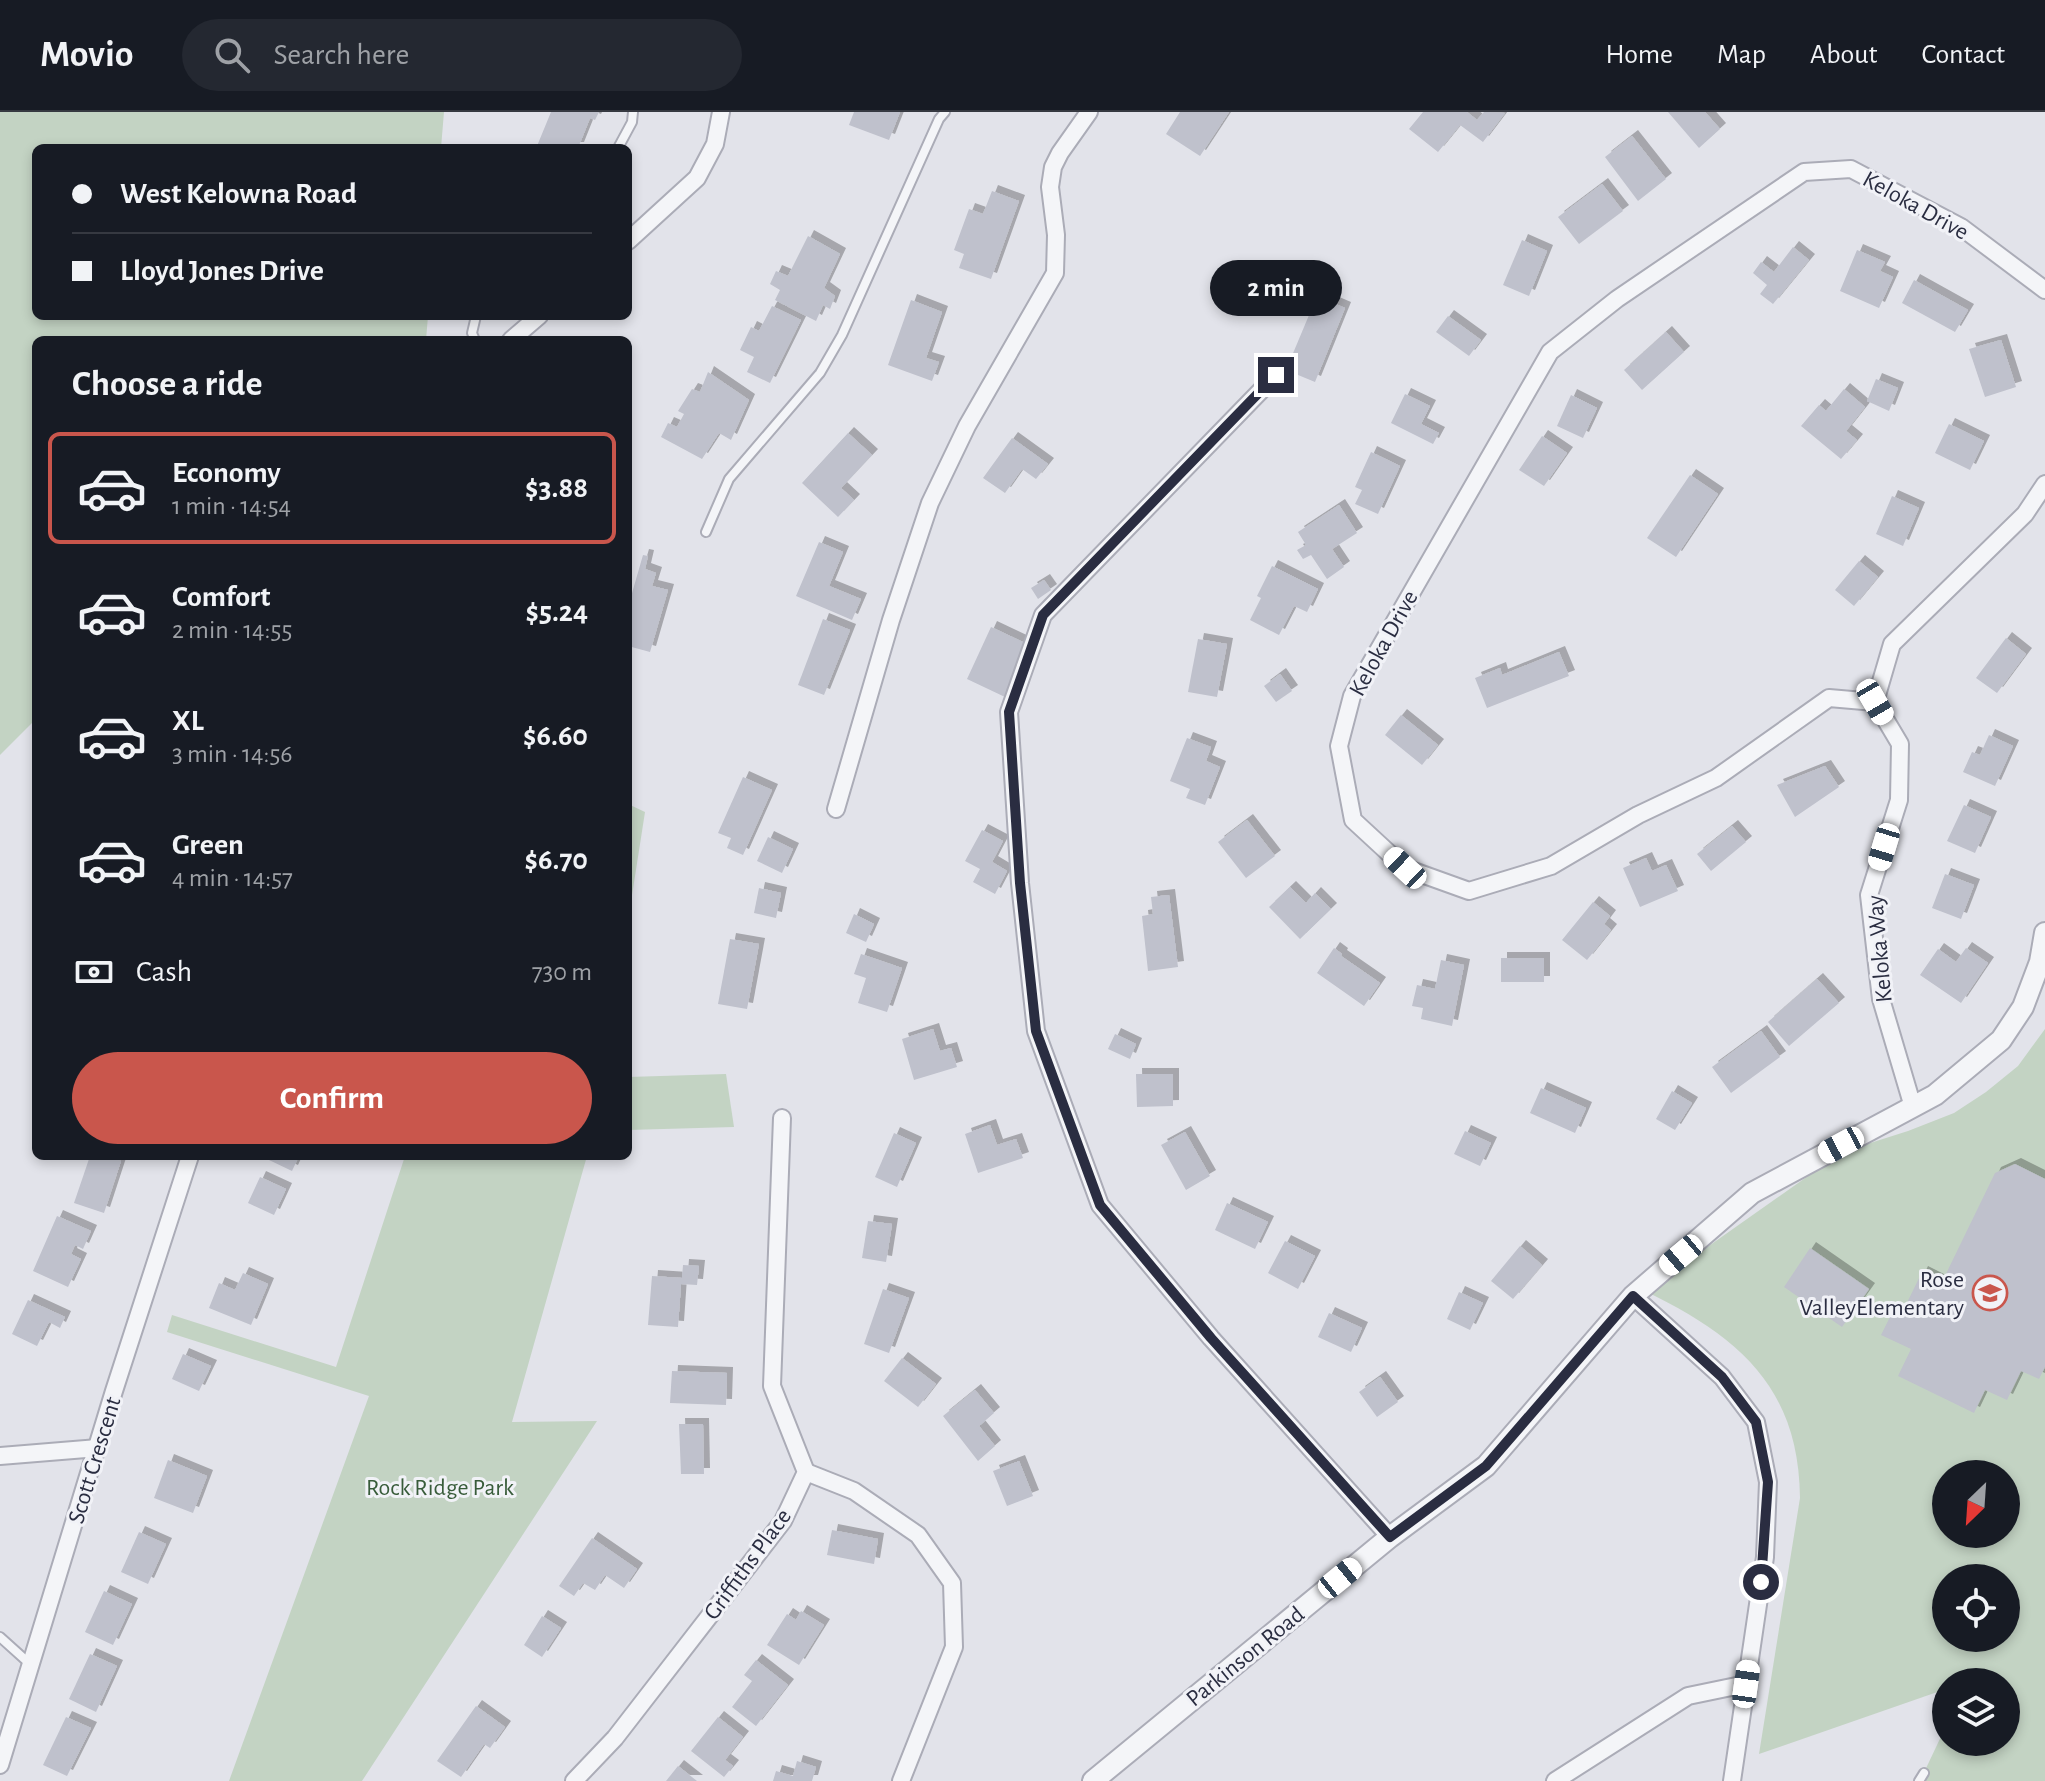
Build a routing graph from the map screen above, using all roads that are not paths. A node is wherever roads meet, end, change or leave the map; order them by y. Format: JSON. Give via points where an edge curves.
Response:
{"nodes":[{"id":1,"x":633,"y":112,"type":"edge"},
{"id":2,"x":721,"y":112,"type":"edge"},
{"id":3,"x":945,"y":112,"type":"edge"},
{"id":4,"x":1089,"y":112,"type":"edge"},
{"id":5,"x":620,"y":144,"type":"edge"},
{"id":6,"x":632,"y":237,"type":"edge"},
{"id":7,"x":2045,"y":290,"type":"edge"},
{"id":8,"x":534,"y":320,"type":"edge"},
{"id":9,"x":516,"y":336,"type":"edge"},
{"id":10,"x":1276,"y":375,"type":"dead end"},
{"id":11,"x":2045,"y":484,"type":"edge"},
{"id":12,"x":706,"y":532,"type":"dead end"},
{"id":13,"x":1875,"y":702,"type":"junction"},
{"id":14,"x":836,"y":809,"type":"dead end"},
{"id":15,"x":2045,"y":933,"type":"edge"},
{"id":16,"x":1913,"y":1107,"type":"junction"},
{"id":17,"x":782,"y":1118,"type":"dead end"},
{"id":18,"x":189,"y":1160,"type":"edge"},
{"id":19,"x":1633,"y":1296,"type":"junction"},
{"id":20,"x":98,"y":1448,"type":"junction"},
{"id":21,"x":0,"y":1456,"type":"edge"},
{"id":22,"x":806,"y":1472,"type":"junction"},
{"id":23,"x":1390,"y":1537,"type":"junction"},
{"id":24,"x":0,"y":1637,"type":"edge"},
{"id":25,"x":31,"y":1664,"type":"junction"},
{"id":26,"x":1746,"y":1684,"type":"junction"},
{"id":27,"x":0,"y":1765,"type":"edge"},
{"id":28,"x":574,"y":1781,"type":"edge"},
{"id":29,"x":901,"y":1781,"type":"edge"},
{"id":30,"x":1093,"y":1781,"type":"edge"},
{"id":31,"x":1555,"y":1781,"type":"edge"},
{"id":32,"x":1732,"y":1781,"type":"edge"}],
"edges":[{"from":1,"to":5,"type":"lane"},
{"from":2,"to":6,"type":"street","via":[[715,144],[697,178]]},
{"from":3,"to":12,"type":"lane","via":[[828,361],[729,479]]},
{"from":4,"to":14,"type":"street","via":[[1053,167],[1055,273],[967,426],[930,503]]},
{"from":7,"to":13,"type":"street","name":"Keloka Drive","via":[[1961,227],[1851,169],[1804,172],[1617,299],[1550,352],[1352,696],[1339,746],[1353,820],[1405,868],[1469,891],[1551,866],[1638,815],[1716,778],[1829,698]]},
{"from":8,"to":9,"type":"street"},
{"from":10,"to":23,"type":"street","via":[[1043,615],[1009,712],[1020,883],[1036,1031],[1100,1205]]},
{"from":11,"to":13,"type":"street","via":[[2025,514],[1892,644]]},
{"from":13,"to":16,"type":"street","name":"Keloka Way","via":[[1900,744],[1899,800],[1869,895],[1881,999]]},
{"from":15,"to":16,"type":"street","name":"Parkinson Road","via":[[2023,1007],[2001,1040]]},
{"from":16,"to":19,"type":"street","name":"Parkinson Road","via":[[1752,1193]]},
{"from":17,"to":22,"type":"street","via":[[772,1386]]},
{"from":18,"to":20,"type":"street","name":"Scott Crescent"},
{"from":19,"to":23,"type":"street","name":"Parkinson Road","via":[[1486,1466]]},
{"from":19,"to":26,"type":"street","via":[[1722,1377],[1756,1422],[1768,1482],[1765,1557]]},
{"from":20,"to":21,"type":"street"},
{"from":20,"to":25,"type":"street","name":"Scott Crescent"},
{"from":22,"to":28,"type":"street","name":"Griffiths Place","via":[[783,1521],[615,1738]]},
{"from":22,"to":29,"type":"street","via":[[854,1491],[918,1535],[952,1583],[954,1647]]},
{"from":23,"to":30,"type":"street","name":"Parkinson Road"},
{"from":24,"to":25,"type":"lane"},
{"from":25,"to":27,"type":"street","name":"Scott Crescent"},
{"from":26,"to":31,"type":"street","via":[[1688,1696]]},
{"from":26,"to":32,"type":"street"}]}
